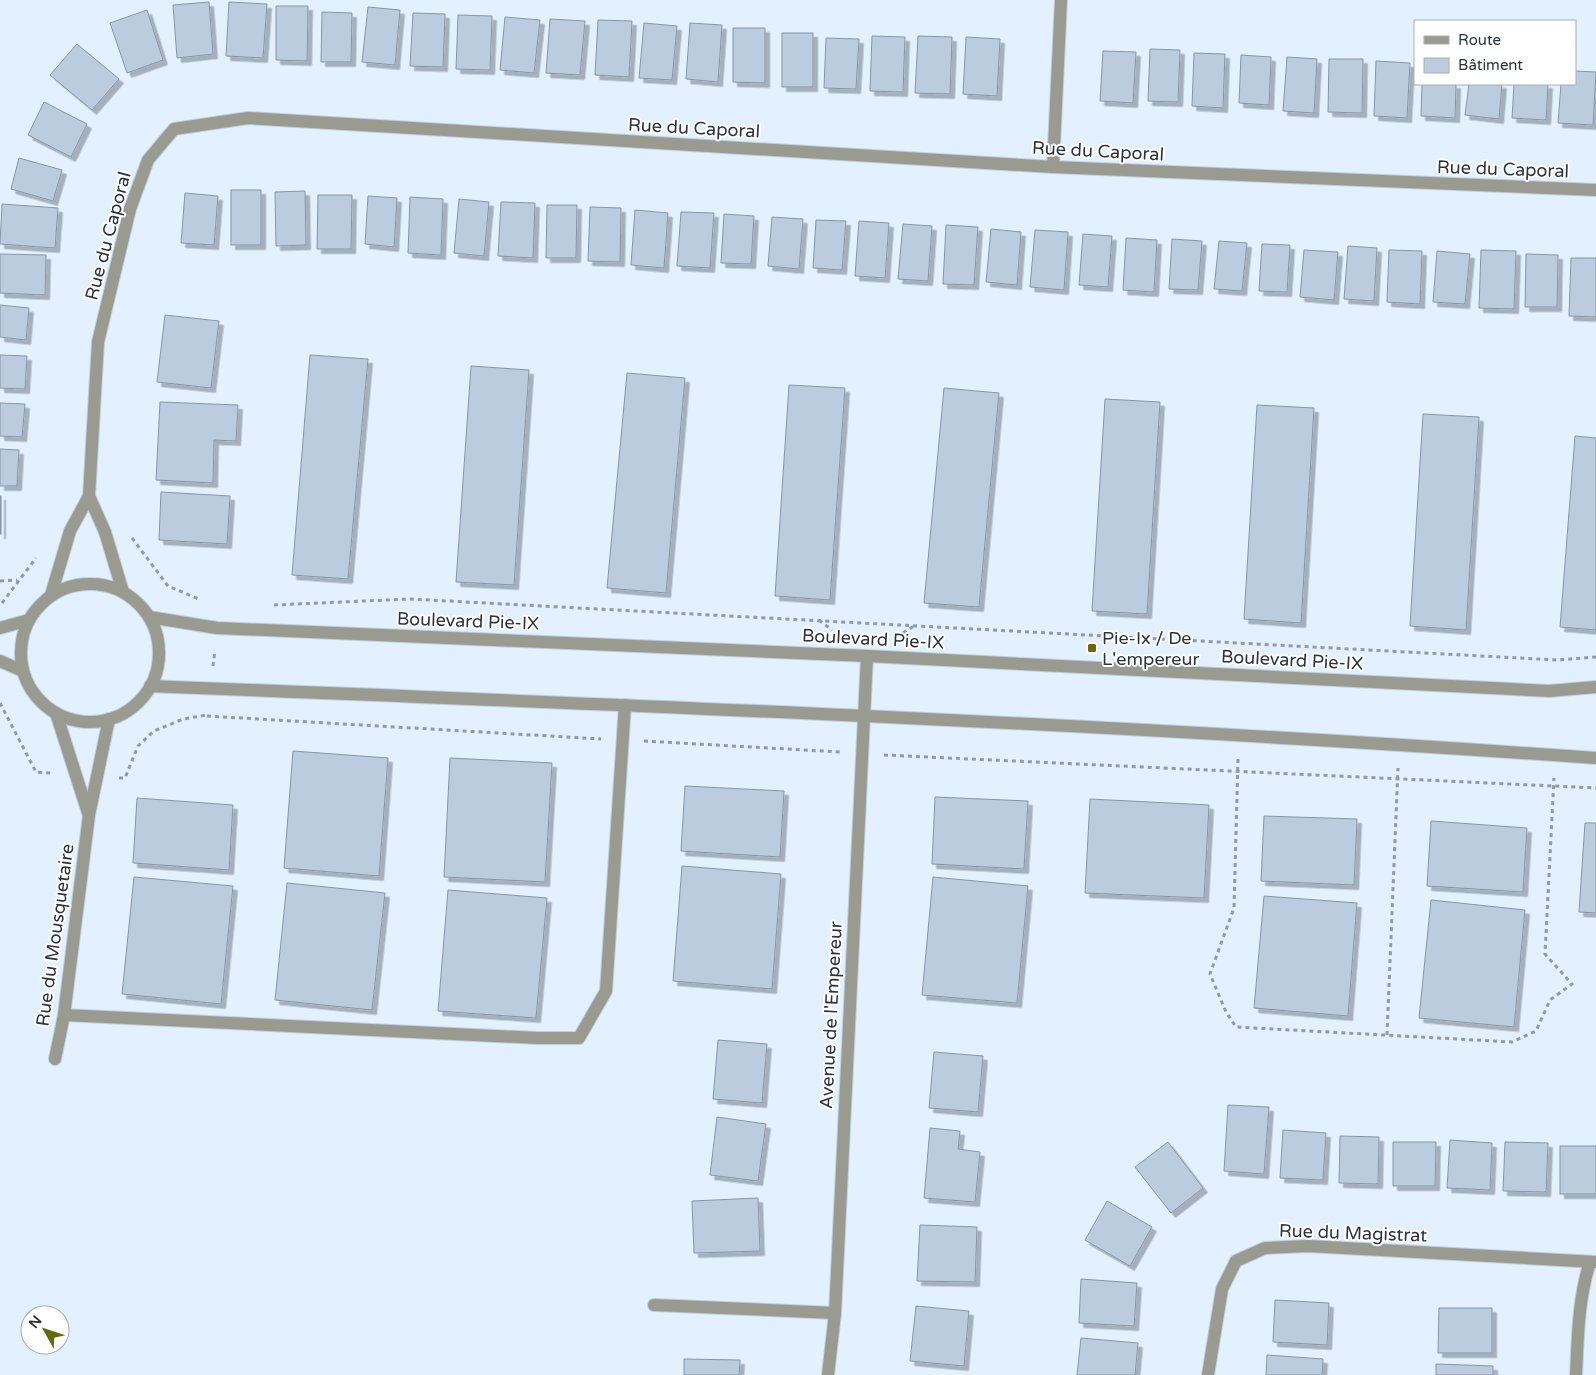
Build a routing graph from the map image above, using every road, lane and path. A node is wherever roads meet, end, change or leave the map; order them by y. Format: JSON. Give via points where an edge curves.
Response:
{"nodes":[{"id":1,"x":1061,"y":0,"type":"edge"},
{"id":2,"x":1052,"y":167,"type":"junction"},
{"id":3,"x":1596,"y":190,"type":"edge"},
{"id":4,"x":89,"y":496,"type":"junction"},
{"id":5,"x":18,"y":580,"type":"dead end"},
{"id":6,"x":0,"y":581,"type":"edge"},
{"id":7,"x":123,"y":592,"type":"junction"},
{"id":8,"x":51,"y":595,"type":"junction"},
{"id":9,"x":267,"y":605,"type":"dead end"},
{"id":10,"x":149,"y":617,"type":"junction"},
{"id":11,"x":29,"y":620,"type":"junction"},
{"id":12,"x":0,"y":628,"type":"edge"},
{"id":13,"x":866,"y":656,"type":"junction"},
{"id":14,"x":1596,"y":657,"type":"edge"},
{"id":15,"x":0,"y":660,"type":"edge"},
{"id":16,"x":23,"y":671,"type":"junction"},
{"id":17,"x":150,"y":686,"type":"junction"},
{"id":18,"x":1596,"y":687,"type":"edge"},
{"id":19,"x":625,"y":705,"type":"junction"},
{"id":20,"x":56,"y":713,"type":"junction"},
{"id":21,"x":863,"y":715,"type":"junction"},
{"id":22,"x":207,"y":716,"type":"dead end"},
{"id":23,"x":109,"y":719,"type":"junction"},
{"id":24,"x":1238,"y":736,"type":"junction"},
{"id":25,"x":623,"y":740,"type":"junction"},
{"id":26,"x":1399,"y":745,"type":"junction"},
{"id":27,"x":861,"y":754,"type":"junction"},
{"id":28,"x":1555,"y":755,"type":"junction"},
{"id":29,"x":1596,"y":758,"type":"edge"},
{"id":30,"x":1238,"y":772,"type":"junction"},
{"id":31,"x":1398,"y":779,"type":"junction"},
{"id":32,"x":1554,"y":786,"type":"junction"},
{"id":33,"x":1596,"y":788,"type":"edge"},
{"id":34,"x":89,"y":815,"type":"junction"},
{"id":35,"x":64,"y":1015,"type":"junction"},
{"id":36,"x":1387,"y":1035,"type":"junction"},
{"id":37,"x":55,"y":1059,"type":"dead end"},
{"id":38,"x":1593,"y":1262,"type":"edge"},
{"id":39,"x":654,"y":1305,"type":"dead end"},
{"id":40,"x":835,"y":1313,"type":"junction"},
{"id":41,"x":828,"y":1375,"type":"edge"},
{"id":42,"x":1208,"y":1375,"type":"edge"},
{"id":43,"x":1576,"y":1375,"type":"edge"}],
"edges":[{"from":1,"to":2,"type":"street"},
{"from":2,"to":3,"type":"street","name":"Rue du Caporal"},
{"from":2,"to":4,"type":"street","name":"Rue du Caporal","via":[[248,118],[174,130],[148,160],[130,209],[98,342]]},
{"from":4,"to":7,"type":"street","name":"Rue du Caporal","via":[[105,532]]},
{"from":4,"to":8,"type":"street","name":"Rue du Caporal","via":[[70,531]]},
{"from":5,"to":6,"type":"path"},
{"from":7,"to":8,"type":"street","via":[[86,584],[68,587]]},
{"from":7,"to":10,"type":"street"},
{"from":8,"to":11,"type":"street"},
{"from":9,"to":14,"type":"path","via":[[410,599],[1557,660]]},
{"from":10,"to":13,"type":"street","name":"Boulevard Pie-IX","via":[[217,628]]},
{"from":10,"to":17,"type":"street","via":[[159,651],[157,669]]},
{"from":11,"to":12,"type":"street"},
{"from":11,"to":16,"type":"street","via":[[22,636]]},
{"from":13,"to":18,"type":"street","name":"Boulevard Pie-IX","via":[[1549,691]]},
{"from":13,"to":21,"type":"street","name":"Avenue de l'Empereur"},
{"from":15,"to":16,"type":"street"},
{"from":16,"to":20,"type":"street","via":[[30,688]]},
{"from":17,"to":19,"type":"street"},
{"from":17,"to":23,"type":"street","via":[[125,712]]},
{"from":19,"to":21,"type":"street"},
{"from":19,"to":25,"type":"street"},
{"from":20,"to":23,"type":"street","via":[[73,720]]},
{"from":20,"to":34,"type":"street","name":"Rue du Mousquetaire"},
{"from":21,"to":24,"type":"street"},
{"from":21,"to":27,"type":"street","name":"Avenue de l'Empereur"},
{"from":22,"to":25,"type":"path"},
{"from":23,"to":34,"type":"street","name":"Rue du Mousquetaire"},
{"from":24,"to":26,"type":"street"},
{"from":24,"to":30,"type":"path"},
{"from":25,"to":27,"type":"path"},
{"from":25,"to":35,"type":"street","via":[[606,991],[579,1038]]},
{"from":26,"to":28,"type":"street"},
{"from":26,"to":31,"type":"path"},
{"from":27,"to":30,"type":"path"},
{"from":27,"to":40,"type":"street","name":"Avenue de l'Empereur"},
{"from":28,"to":29,"type":"street"},
{"from":28,"to":32,"type":"path"},
{"from":30,"to":31,"type":"path"},
{"from":30,"to":36,"type":"path","via":[[1234,908],[1210,974],[1226,1012],[1236,1027]]},
{"from":31,"to":32,"type":"path"},
{"from":31,"to":36,"type":"path"},
{"from":32,"to":33,"type":"path"},
{"from":32,"to":36,"type":"path","via":[[1545,954],[1572,984],[1550,1000],[1536,1031],[1512,1042]]},
{"from":34,"to":35,"type":"street","name":"Rue du Mousquetaire"},
{"from":35,"to":37,"type":"street","name":"Rue du Mousquetaire"},
{"from":38,"to":42,"type":"street","name":"Rue du Magistrat","via":[[1308,1246],[1265,1248],[1236,1261],[1222,1289]]},
{"from":38,"to":43,"type":"street","name":"Rue du Magistrat","via":[[1583,1286]]},
{"from":39,"to":40,"type":"street"},
{"from":40,"to":41,"type":"street","name":"Avenue de l'Empereur"}]}
